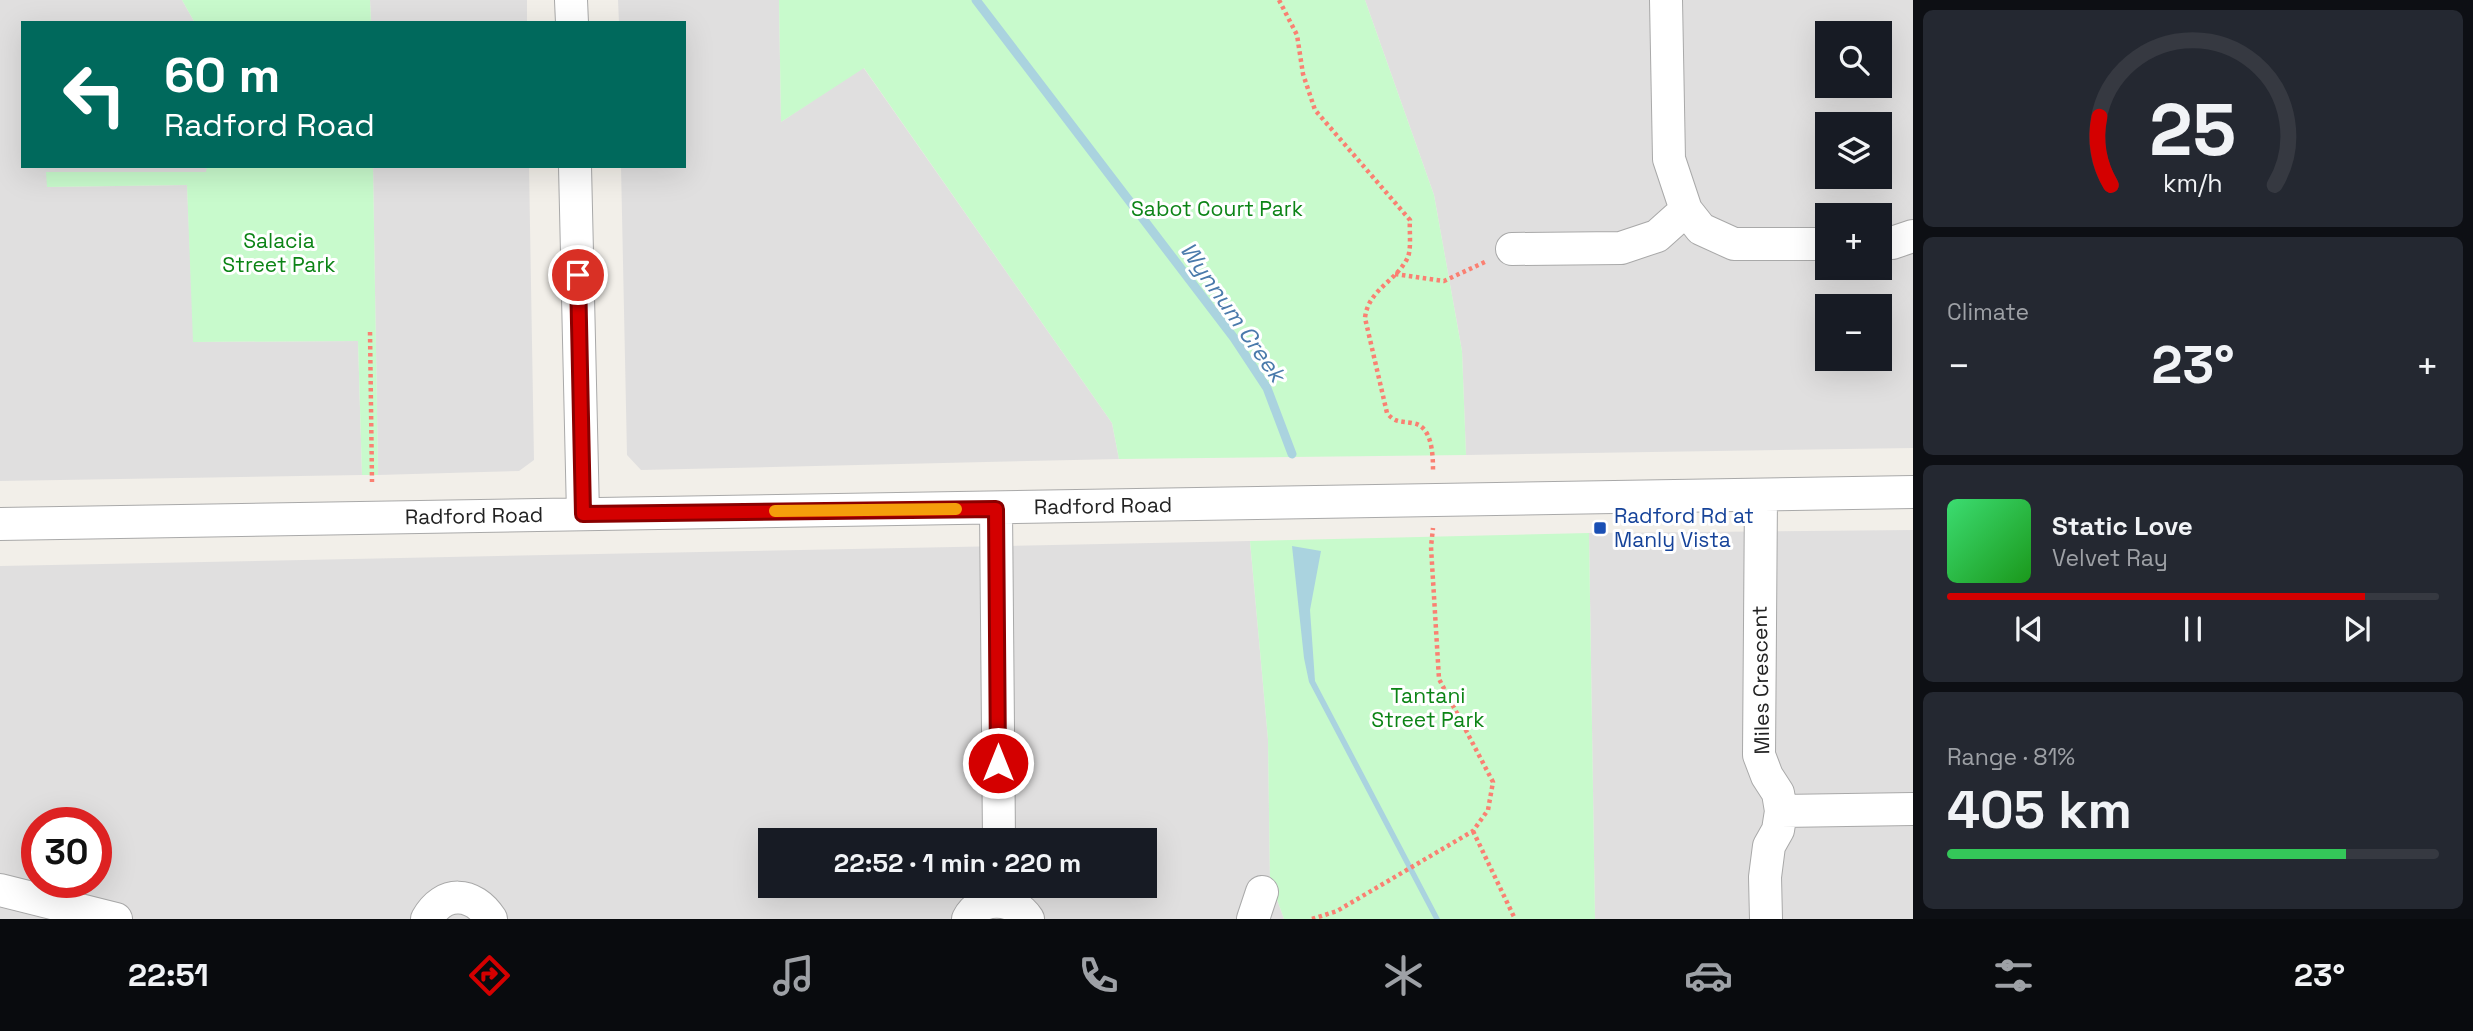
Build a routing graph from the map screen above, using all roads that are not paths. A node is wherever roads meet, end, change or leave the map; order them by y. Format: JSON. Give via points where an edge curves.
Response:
{"nodes":[{"id":1,"x":571,"y":0,"type":"edge"},
{"id":2,"x":1666,"y":0,"type":"edge"},
{"id":3,"x":572,"y":21,"type":"edge"},
{"id":4,"x":575,"y":168,"type":"edge"},
{"id":5,"x":1686,"y":211,"type":"junction"},
{"id":6,"x":1913,"y":236,"type":"edge"},
{"id":7,"x":1892,"y":243,"type":"edge"},
{"id":8,"x":1815,"y":244,"type":"edge"},
{"id":9,"x":1512,"y":249,"type":"road end"},
{"id":10,"x":1913,"y":492,"type":"edge"},
{"id":11,"x":1761,"y":495,"type":"junction"},
{"id":12,"x":996,"y":509,"type":"junction"},
{"id":13,"x":583,"y":514,"type":"junction"},
{"id":14,"x":0,"y":524,"type":"edge"},
{"id":15,"x":1913,"y":809,"type":"edge"},
{"id":16,"x":1781,"y":811,"type":"junction"},
{"id":17,"x":999,"y":828,"type":"edge"},
{"id":18,"x":0,"y":890,"type":"edge"},
{"id":19,"x":991,"y":898,"type":"edge"},
{"id":20,"x":1004,"y":898,"type":"edge"},
{"id":21,"x":116,"y":919,"type":"edge"},
{"id":22,"x":426,"y":919,"type":"edge"},
{"id":23,"x":491,"y":919,"type":"edge"},
{"id":24,"x":968,"y":919,"type":"edge"},
{"id":25,"x":1028,"y":919,"type":"edge"},
{"id":26,"x":1766,"y":919,"type":"edge"}],
"edges":[{"from":1,"to":3,"type":"street"},
{"from":2,"to":5,"type":"street","via":[[1669,159]]},
{"from":4,"to":13,"type":"street"},
{"from":5,"to":8,"type":"street","via":[[1701,229],[1734,244]]},
{"from":5,"to":9,"type":"street","via":[[1657,236],[1621,248]]},
{"from":6,"to":7,"type":"street"},
{"from":10,"to":11,"type":"street","name":"Radford Road"},
{"from":11,"to":12,"type":"street","name":"Radford Road"},
{"from":11,"to":16,"type":"street","name":"Miles Crescent","via":[[1759,755],[1778,793]]},
{"from":12,"to":13,"type":"street","name":"Radford Road"},
{"from":12,"to":17,"type":"street"},
{"from":13,"to":14,"type":"street","name":"Radford Road"},
{"from":15,"to":16,"type":"street"},
{"from":16,"to":26,"type":"street","via":[[1769,846]]},
{"from":18,"to":21,"type":"street"},
{"from":19,"to":24,"type":"street"},
{"from":20,"to":25,"type":"street"},
{"from":22,"to":23,"type":"street","via":[[435,906],[460,897],[473,901]]}]}
